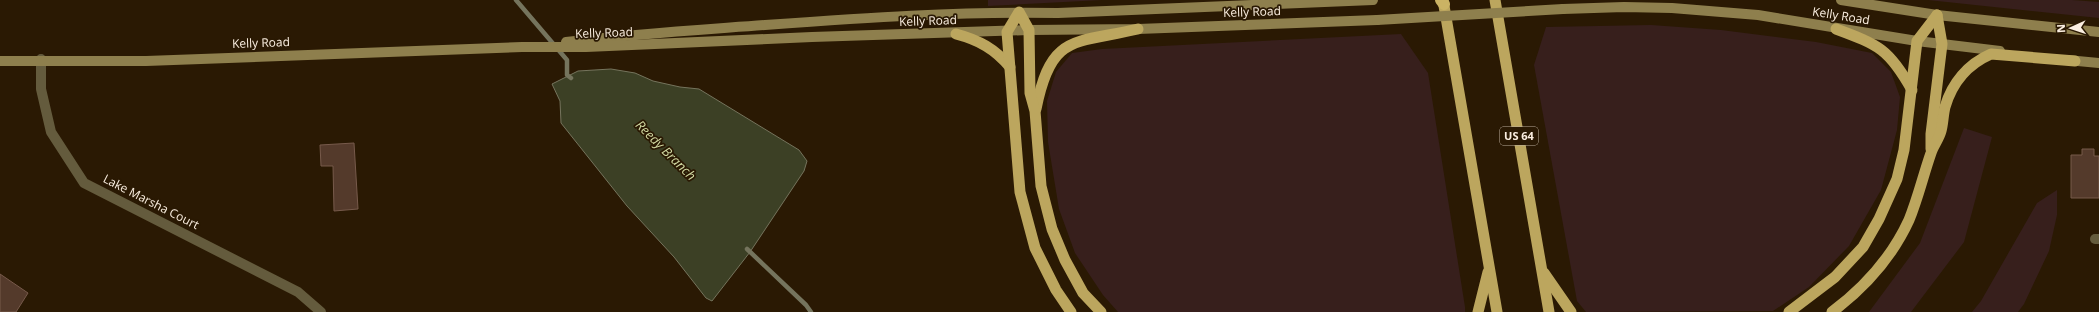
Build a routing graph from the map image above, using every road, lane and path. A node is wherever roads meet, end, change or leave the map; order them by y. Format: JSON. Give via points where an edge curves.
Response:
{"nodes":[{"id":1,"x":1373,"y":0,"type":"edge"},
{"id":2,"x":1495,"y":0,"type":"edge"},
{"id":3,"x":1841,"y":0,"type":"edge"},
{"id":4,"x":1443,"y":1,"type":"edge"},
{"id":5,"x":1019,"y":12,"type":"junction"},
{"id":6,"x":1937,"y":15,"type":"junction"},
{"id":7,"x":1138,"y":29,"type":"junction"},
{"id":8,"x":1836,"y":29,"type":"junction"},
{"id":9,"x":1029,"y":30,"type":"junction"},
{"id":10,"x":1007,"y":32,"type":"junction"},
{"id":11,"x":2099,"y":32,"type":"edge"},
{"id":12,"x":956,"y":34,"type":"junction"},
{"id":13,"x":1916,"y":41,"type":"junction"},
{"id":14,"x":1942,"y":44,"type":"junction"},
{"id":15,"x":522,"y":46,"type":"junction"},
{"id":16,"x":41,"y":59,"type":"junction"},
{"id":17,"x":0,"y":61,"type":"edge"},
{"id":18,"x":2075,"y":61,"type":"junction"},
{"id":19,"x":2099,"y":63,"type":"edge"},
{"id":20,"x":1010,"y":67,"type":"junction"},
{"id":21,"x":1912,"y":90,"type":"junction"},
{"id":22,"x":1035,"y":111,"type":"junction"},
{"id":23,"x":1931,"y":152,"type":"junction"},
{"id":24,"x":1489,"y":267,"type":"junction"},
{"id":25,"x":1542,"y":271,"type":"junction"},
{"id":26,"x":321,"y":312,"type":"edge"},
{"id":27,"x":1071,"y":312,"type":"edge"},
{"id":28,"x":1100,"y":312,"type":"edge"},
{"id":29,"x":1478,"y":312,"type":"edge"},
{"id":30,"x":1497,"y":312,"type":"edge"},
{"id":31,"x":1549,"y":312,"type":"edge"},
{"id":32,"x":1571,"y":312,"type":"edge"},
{"id":33,"x":1789,"y":312,"type":"edge"},
{"id":34,"x":1832,"y":312,"type":"edge"}],
"edges":[{"from":1,"to":5,"type":"main road","name":"Kelly Road","via":[[1058,13]]},
{"from":2,"to":25,"type":"highway","number":"US 64"},
{"from":3,"to":6,"type":"main road","name":"Kelly Road"},
{"from":4,"to":24,"type":"highway"},
{"from":5,"to":9,"type":"highway"},
{"from":5,"to":10,"type":"highway"},
{"from":5,"to":15,"type":"main road","name":"Kelly Road","via":[[862,18],[619,36]]},
{"from":6,"to":11,"type":"main road","name":"Kelly Road"},
{"from":6,"to":13,"type":"highway"},
{"from":6,"to":14,"type":"highway"},
{"from":7,"to":8,"type":"main road","name":"Kelly Road","bridge":true,"via":[[1624,7],[1758,15]]},
{"from":7,"to":9,"type":"main road","name":"Kelly Road"},
{"from":7,"to":22,"type":"highway","via":[[1090,38],[1058,53],[1047,70]]},
{"from":8,"to":13,"type":"main road","name":"Kelly Road"},
{"from":8,"to":21,"type":"highway","via":[[1878,46],[1889,55]]},
{"from":9,"to":10,"type":"main road","name":"Kelly Road"},
{"from":9,"to":22,"type":"highway","via":[[1030,93]]},
{"from":10,"to":12,"type":"main road","name":"Kelly Road"},
{"from":10,"to":20,"type":"highway"},
{"from":12,"to":15,"type":"main road","name":"Kelly Road","via":[[812,37],[586,47]]},
{"from":12,"to":20,"type":"highway","via":[[986,44],[1000,54]]},
{"from":13,"to":14,"type":"main road","name":"Kelly Road"},
{"from":13,"to":21,"type":"highway"},
{"from":14,"to":18,"type":"main road","name":"Kelly Road"},
{"from":14,"to":23,"type":"highway"},
{"from":15,"to":16,"type":"main road","name":"Kelly Road","via":[[146,60]]},
{"from":16,"to":17,"type":"main road","name":"Kelly Road"},
{"from":16,"to":26,"type":"street","name":"Lake Marsha Court","via":[[41,89],[51,132],[84,183],[298,292]]},
{"from":18,"to":19,"type":"main road","name":"Kelly Road"},
{"from":18,"to":23,"type":"highway","via":[[1991,54],[1981,59],[1951,90],[1941,131]]},
{"from":20,"to":27,"type":"highway","via":[[1020,192],[1035,248],[1056,290]]},
{"from":21,"to":33,"type":"highway","via":[[1904,150],[1897,179],[1879,219],[1863,247],[1835,277]]},
{"from":22,"to":28,"type":"highway","via":[[1041,186],[1052,229],[1083,293]]},
{"from":23,"to":34,"type":"highway","via":[[1918,197],[1898,240],[1875,273],[1853,297]]},
{"from":24,"to":29,"type":"highway"},
{"from":24,"to":30,"type":"highway"},
{"from":25,"to":31,"type":"highway","number":"US 64"},
{"from":25,"to":32,"type":"highway"}]}
